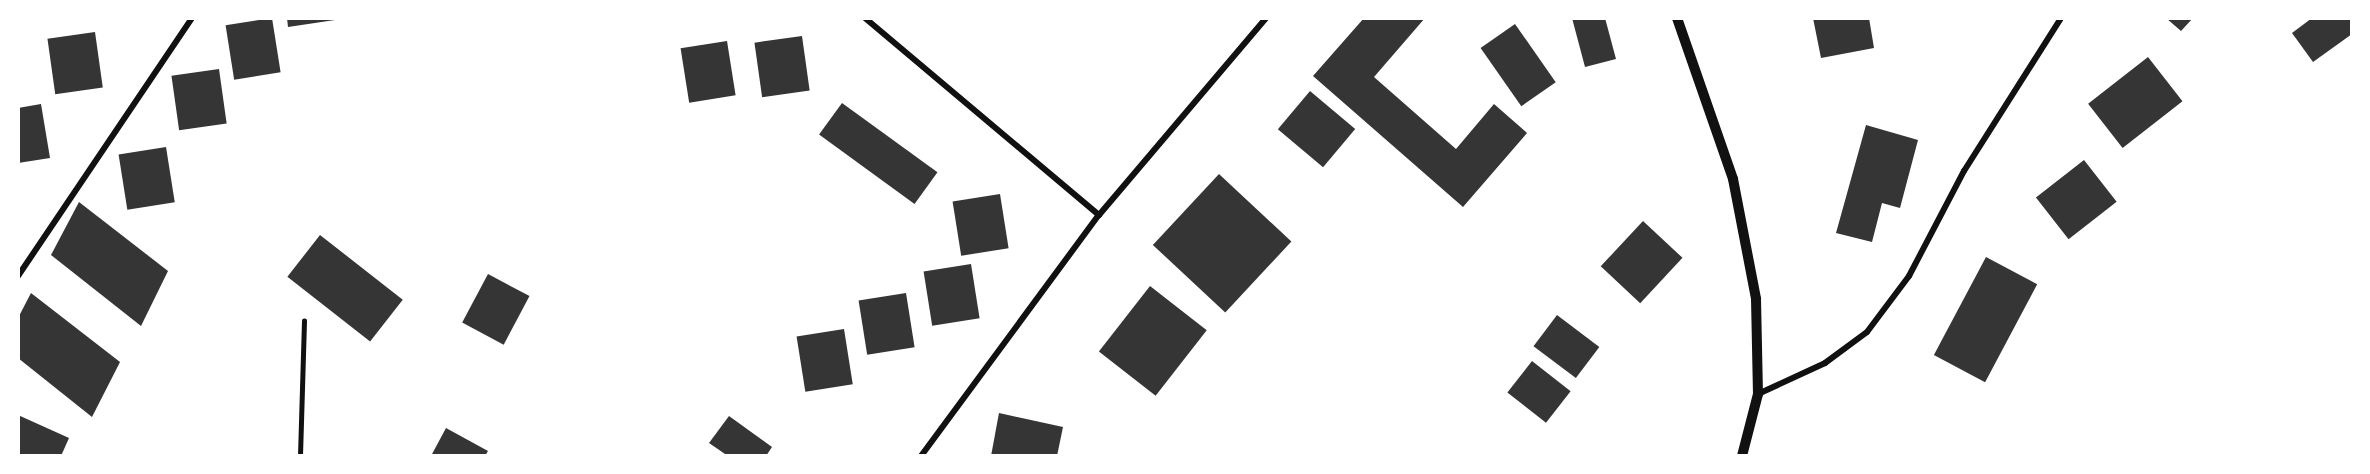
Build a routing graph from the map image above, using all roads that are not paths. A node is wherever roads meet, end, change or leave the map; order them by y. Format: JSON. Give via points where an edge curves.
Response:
{"nodes":[{"id":1,"x":192,"y":18,"type":"edge"},
{"id":2,"x":866,"y":18,"type":"edge"},
{"id":3,"x":1266,"y":18,"type":"edge"},
{"id":4,"x":1677,"y":18,"type":"edge"},
{"id":5,"x":2061,"y":18,"type":"edge"},
{"id":6,"x":1099,"y":215,"type":"junction"},
{"id":7,"x":18,"y":276,"type":"edge"},
{"id":8,"x":303,"y":321,"type":"dead end"},
{"id":9,"x":1758,"y":394,"type":"junction"},
{"id":10,"x":300,"y":456,"type":"edge"},
{"id":11,"x":921,"y":456,"type":"edge"},
{"id":12,"x":1742,"y":456,"type":"edge"}],
"edges":[{"from":1,"to":7,"type":"street"},
{"from":2,"to":6,"type":"street"},
{"from":3,"to":6,"type":"street"},
{"from":4,"to":9,"type":"street","via":[[1715,123],[1746,234],[1756,299]]},
{"from":5,"to":9,"type":"street","via":[[1964,171],[1909,276],[1867,332],[1825,363]]},
{"from":6,"to":11,"type":"street"},
{"from":8,"to":10,"type":"lane"},
{"from":9,"to":12,"type":"street"}]}
